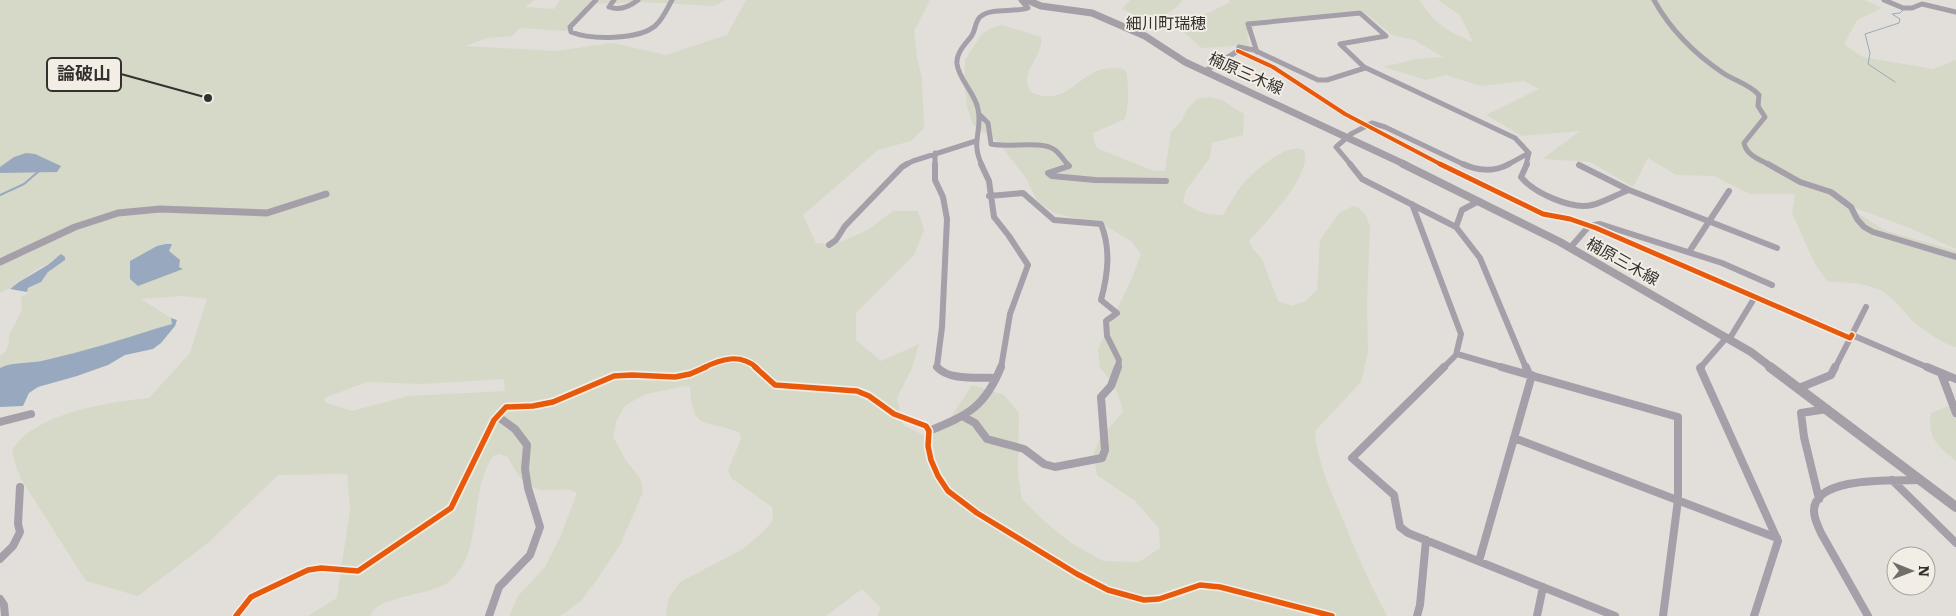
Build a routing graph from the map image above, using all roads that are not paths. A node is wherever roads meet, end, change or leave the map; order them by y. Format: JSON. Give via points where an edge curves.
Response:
{"nodes":[{"id":1,"x":596,"y":0,"type":"edge"},
{"id":2,"x":614,"y":0,"type":"edge"},
{"id":3,"x":638,"y":0,"type":"edge"},
{"id":4,"x":672,"y":0,"type":"edge"},
{"id":5,"x":1021,"y":0,"type":"edge"},
{"id":6,"x":1027,"y":0,"type":"edge"},
{"id":7,"x":1654,"y":0,"type":"edge"},
{"id":8,"x":1884,"y":0,"type":"edge"},
{"id":9,"x":1956,"y":12,"type":"edge"},
{"id":10,"x":1238,"y":51,"type":"junction"},
{"id":11,"x":1257,"y":52,"type":"junction"},
{"id":12,"x":1366,"y":68,"type":"junction"},
{"id":13,"x":1205,"y":71,"type":"junction"},
{"id":14,"x":979,"y":114,"type":"junction"},
{"id":15,"x":1366,"y":125,"type":"junction"},
{"id":16,"x":1347,"y":137,"type":"junction"},
{"id":17,"x":976,"y":141,"type":"junction"},
{"id":18,"x":935,"y":153,"type":"junction"},
{"id":19,"x":1529,"y":153,"type":"junction"},
{"id":20,"x":1579,"y":165,"type":"dead end"},
{"id":21,"x":1166,"y":181,"type":"dead end"},
{"id":22,"x":1629,"y":190,"type":"junction"},
{"id":23,"x":1729,"y":191,"type":"dead end"},
{"id":24,"x":326,"y":194,"type":"dead end"},
{"id":25,"x":989,"y":196,"type":"junction"},
{"id":26,"x":1479,"y":201,"type":"junction"},
{"id":27,"x":1412,"y":204,"type":"junction"},
{"id":28,"x":1709,"y":222,"type":"junction"},
{"id":29,"x":1589,"y":226,"type":"junction"},
{"id":30,"x":1456,"y":227,"type":"junction"},
{"id":31,"x":829,"y":245,"type":"dead end"},
{"id":32,"x":1570,"y":248,"type":"junction"},
{"id":33,"x":1777,"y":248,"type":"dead end"},
{"id":34,"x":1689,"y":252,"type":"junction"},
{"id":35,"x":1956,"y":257,"type":"edge"},
{"id":36,"x":0,"y":262,"type":"edge"},
{"id":37,"x":1772,"y":286,"type":"dead end"},
{"id":38,"x":1755,"y":297,"type":"junction"},
{"id":39,"x":1866,"y":307,"type":"dead end"},
{"id":40,"x":1851,"y":337,"type":"junction"},
{"id":41,"x":1729,"y":338,"type":"junction"},
{"id":42,"x":1457,"y":354,"type":"junction"},
{"id":43,"x":1941,"y":373,"type":"junction"},
{"id":44,"x":1530,"y":374,"type":"junction"},
{"id":45,"x":1956,"y":377,"type":"edge"},
{"id":46,"x":996,"y":378,"type":"junction"},
{"id":47,"x":1799,"y":388,"type":"junction"},
{"id":48,"x":1827,"y":409,"type":"junction"},
{"id":49,"x":1956,"y":413,"type":"edge"},
{"id":50,"x":31,"y":414,"type":"dead end"},
{"id":51,"x":497,"y":416,"type":"junction"},
{"id":52,"x":964,"y":417,"type":"junction"},
{"id":53,"x":0,"y":422,"type":"edge"},
{"id":54,"x":929,"y":431,"type":"junction"},
{"id":55,"x":1514,"y":438,"type":"junction"},
{"id":56,"x":1892,"y":480,"type":"junction"},
{"id":57,"x":1920,"y":480,"type":"junction"},
{"id":58,"x":20,"y":487,"type":"dead end"},
{"id":59,"x":1819,"y":499,"type":"junction"},
{"id":60,"x":1678,"y":500,"type":"junction"},
{"id":61,"x":1956,"y":507,"type":"edge"},
{"id":62,"x":1776,"y":538,"type":"junction"},
{"id":63,"x":1426,"y":540,"type":"junction"},
{"id":64,"x":1956,"y":543,"type":"edge"},
{"id":65,"x":0,"y":559,"type":"edge"},
{"id":66,"x":1479,"y":561,"type":"junction"},
{"id":67,"x":1543,"y":587,"type":"junction"},
{"id":68,"x":0,"y":599,"type":"edge"},
{"id":69,"x":5,"y":616,"type":"edge"},
{"id":70,"x":236,"y":616,"type":"edge"},
{"id":71,"x":489,"y":616,"type":"edge"},
{"id":72,"x":1332,"y":616,"type":"edge"},
{"id":73,"x":1417,"y":616,"type":"edge"},
{"id":74,"x":1537,"y":616,"type":"edge"},
{"id":75,"x":1615,"y":616,"type":"edge"},
{"id":76,"x":1663,"y":616,"type":"edge"},
{"id":77,"x":1754,"y":616,"type":"edge"},
{"id":78,"x":1868,"y":616,"type":"edge"}],
"edges":[{"from":1,"to":4,"type":"street","via":[[570,28],[571,32],[592,36],[645,32],[656,24]]},
{"from":2,"to":3,"type":"street","via":[[609,8],[615,10]]},
{"from":5,"to":14,"type":"street","via":[[1028,8],[1021,12],[999,10],[979,18],[973,35],[958,51],[958,71],[973,94]]},
{"from":6,"to":13,"type":"main road","name":"楠原三木線","via":[[1048,8],[1092,13],[1153,40],[1185,62]]},
{"from":7,"to":35,"type":"street","via":[[1664,18],[1705,58],[1759,95],[1758,106],[1765,117],[1744,143],[1750,154],[1800,182],[1831,192],[1851,207],[1857,219],[1873,232]]},
{"from":8,"to":9,"type":"street","via":[[1904,8],[1914,9],[1922,4]]},
{"from":10,"to":11,"type":"street","via":[[1239,47]]},
{"from":10,"to":13,"type":"street"},
{"from":10,"to":15,"type":"street","via":[[1273,67]]},
{"from":11,"to":12,"type":"street","via":[[1318,80]]},
{"from":11,"to":12,"type":"street","via":[[1248,24],[1360,13],[1386,36],[1340,44]]},
{"from":12,"to":19,"type":"street","via":[[1509,134]]},
{"from":13,"to":16,"type":"main road","name":"楠原三木線"},
{"from":14,"to":17,"type":"street"},
{"from":14,"to":21,"type":"street","via":[[990,124],[991,144],[1049,147],[1056,151],[1069,166],[1050,170],[1048,173],[1052,176]]},
{"from":15,"to":16,"type":"street"},
{"from":15,"to":19,"type":"street","via":[[1372,123],[1385,127],[1473,170],[1499,170]]},
{"from":15,"to":29,"type":"street","via":[[1508,199],[1544,214]]},
{"from":16,"to":26,"type":"main road","name":"楠原三木線"},
{"from":16,"to":27,"type":"street","via":[[1336,146],[1362,179]]},
{"from":17,"to":18,"type":"street"},
{"from":17,"to":25,"type":"street","via":[[979,161],[989,181]]},
{"from":18,"to":31,"type":"street","via":[[902,167]]},
{"from":18,"to":46,"type":"street","via":[[935,180],[943,197],[947,218],[937,366],[941,372],[952,375]]},
{"from":19,"to":22,"type":"street","via":[[1521,177],[1523,181],[1564,202],[1590,206]]},
{"from":20,"to":22,"type":"street"},
{"from":22,"to":28,"type":"street"},
{"from":23,"to":28,"type":"street"},
{"from":24,"to":36,"type":"street","via":[[267,213],[179,209],[118,213],[67,230]]},
{"from":25,"to":46,"type":"street","via":[[996,222],[1028,265],[1010,314],[1002,368]]},
{"from":25,"to":52,"type":"street","via":[[1023,193],[1054,220],[1101,224],[1108,268],[1101,300],[1117,313],[1106,321],[1107,336],[1119,365],[1111,386],[1101,397],[1105,450],[1102,458],[1054,467],[1044,464],[1024,449],[987,439],[974,423]]},
{"from":26,"to":30,"type":"street","via":[[1462,210]]},
{"from":26,"to":32,"type":"main road","name":"楠原三木線"},
{"from":27,"to":30,"type":"street"},
{"from":27,"to":42,"type":"street","via":[[1460,334]]},
{"from":28,"to":33,"type":"street"},
{"from":28,"to":34,"type":"street"},
{"from":29,"to":32,"type":"street"},
{"from":29,"to":34,"type":"street","via":[[1600,224]]},
{"from":29,"to":38,"type":"street"},
{"from":30,"to":44,"type":"street","via":[[1480,258]]},
{"from":32,"to":41,"type":"main road","name":"楠原三木線"},
{"from":34,"to":37,"type":"street","via":[[1722,262]]},
{"from":38,"to":40,"type":"street"},
{"from":38,"to":41,"type":"street"},
{"from":39,"to":40,"type":"street"},
{"from":40,"to":43,"type":"street"},
{"from":40,"to":47,"type":"street","via":[[1831,375]]},
{"from":41,"to":47,"type":"main road","name":"楠原三木線"},
{"from":41,"to":62,"type":"street","via":[[1700,368]]},
{"from":42,"to":44,"type":"street"},
{"from":42,"to":63,"type":"street","via":[[1352,458],[1394,495],[1400,527]]},
{"from":43,"to":45,"type":"street"},
{"from":43,"to":49,"type":"street"},
{"from":44,"to":55,"type":"street"},
{"from":44,"to":60,"type":"street","via":[[1678,416]]},
{"from":46,"to":52,"type":"street","via":[[991,392]]},
{"from":47,"to":48,"type":"main road","name":"楠原三木線"},
{"from":48,"to":57,"type":"main road","name":"楠原三木線"},
{"from":48,"to":59,"type":"street","via":[[1802,413],[1804,437]]},
{"from":50,"to":53,"type":"street"},
{"from":51,"to":54,"type":"street","via":[[506,407],[540,406],[612,377],[627,374],[679,376],[729,359],[740,359],[756,366],[768,382],[776,385],[857,391],[894,414],[926,426]]},
{"from":51,"to":70,"type":"street","via":[[451,508],[358,571],[317,567],[308,570],[248,599]]},
{"from":51,"to":71,"type":"street","via":[[515,429],[527,445],[525,469],[528,488],[540,527],[530,555],[499,587]]},
{"from":52,"to":54,"type":"street"},
{"from":54,"to":72,"type":"street","via":[[931,460],[948,491],[977,513],[1108,590],[1144,600],[1159,600],[1200,585],[1220,587]]},
{"from":55,"to":60,"type":"street"},
{"from":55,"to":66,"type":"street"},
{"from":56,"to":57,"type":"street"},
{"from":56,"to":59,"type":"street","via":[[1834,486]]},
{"from":56,"to":64,"type":"street"},
{"from":57,"to":61,"type":"main road","name":"楠原三木線"},
{"from":58,"to":65,"type":"street","via":[[20,532],[13,546]]},
{"from":59,"to":78,"type":"street","via":[[1815,516]]},
{"from":60,"to":62,"type":"street"},
{"from":60,"to":76,"type":"street"},
{"from":62,"to":77,"type":"street","via":[[1778,541]]},
{"from":63,"to":66,"type":"street"},
{"from":63,"to":73,"type":"street"},
{"from":66,"to":67,"type":"street"},
{"from":67,"to":74,"type":"street"},
{"from":67,"to":75,"type":"street"},
{"from":68,"to":69,"type":"street"}]}
